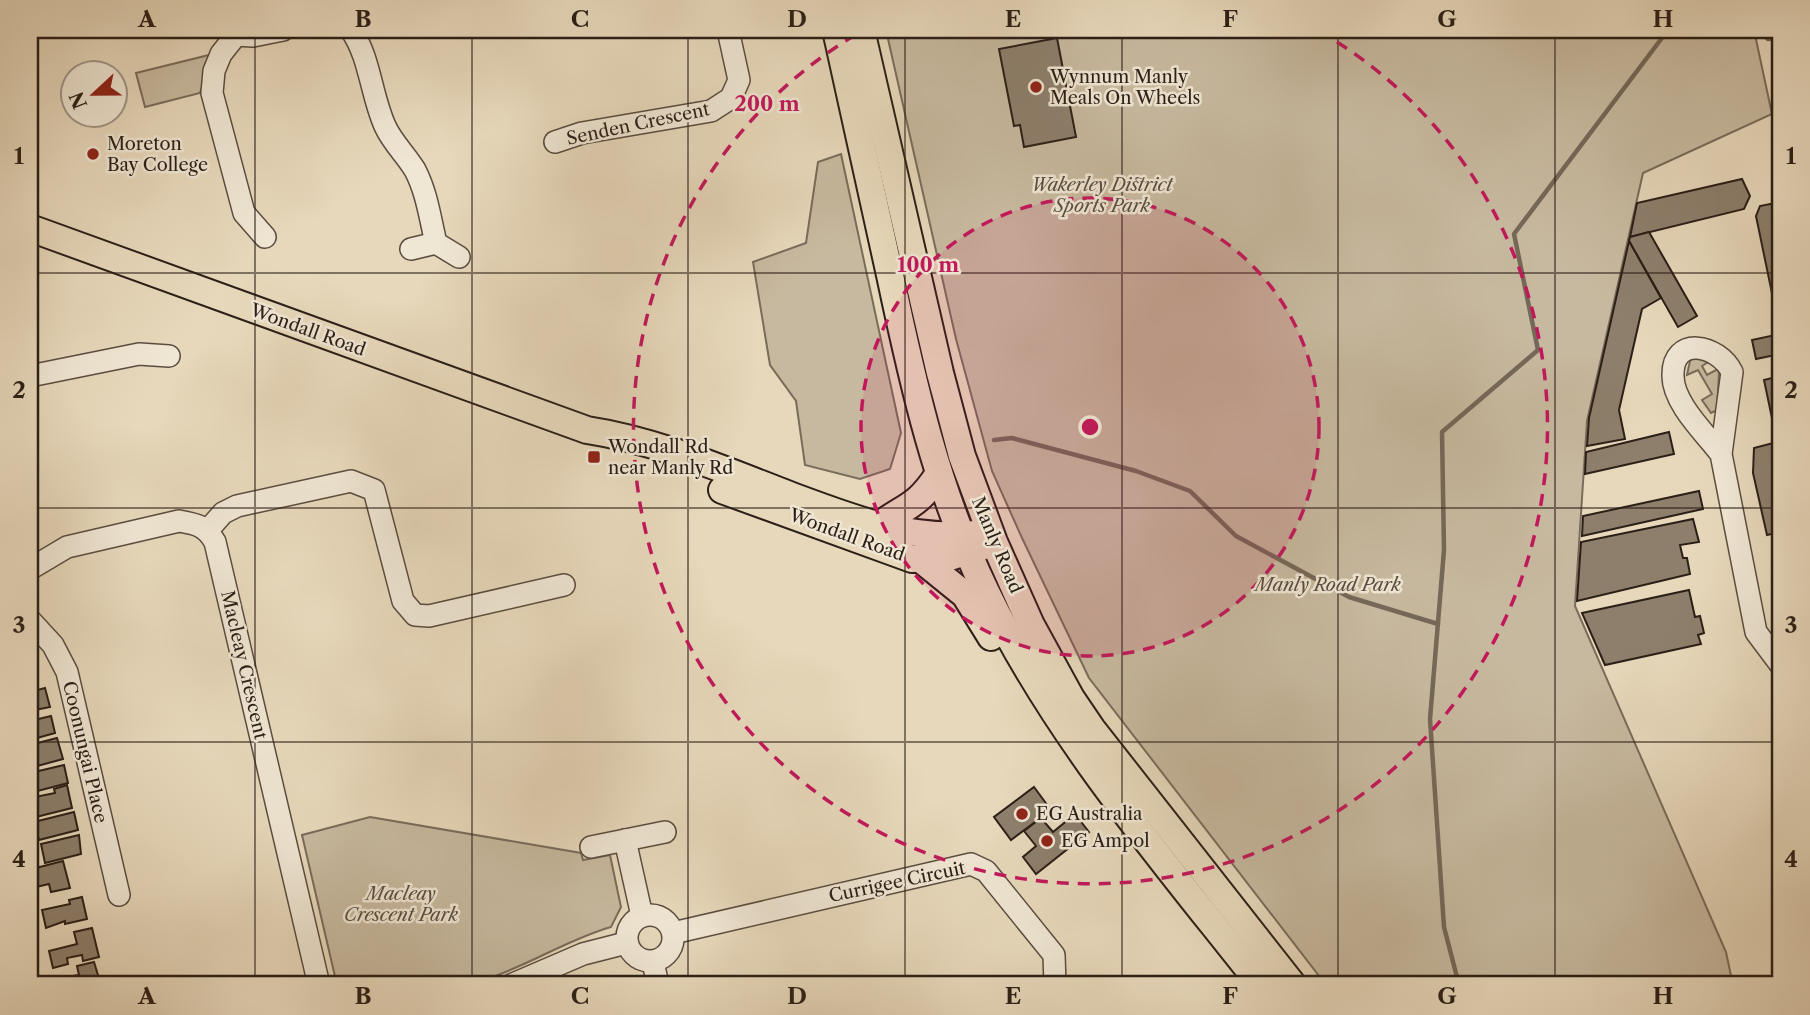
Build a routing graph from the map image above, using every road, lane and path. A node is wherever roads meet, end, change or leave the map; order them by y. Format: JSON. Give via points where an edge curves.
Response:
{"nodes":[{"id":1,"x":283,"y":30,"type":"edge"},
{"id":2,"x":351,"y":30,"type":"edge"},
{"id":3,"x":729,"y":30,"type":"edge"},
{"id":4,"x":836,"y":30,"type":"edge"},
{"id":5,"x":861,"y":30,"type":"edge"},
{"id":6,"x":233,"y":32,"type":"edge"},
{"id":7,"x":555,"y":142,"type":"dead end"},
{"id":8,"x":30,"y":228,"type":"edge"},
{"id":9,"x":264,"y":237,"type":"dead end"},
{"id":10,"x":436,"y":243,"type":"junction"},
{"id":11,"x":411,"y":250,"type":"dead end"},
{"id":12,"x":459,"y":257,"type":"dead end"},
{"id":13,"x":169,"y":356,"type":"dead end"},
{"id":14,"x":30,"y":376,"type":"edge"},
{"id":15,"x":587,"y":430,"type":"junction"},
{"id":16,"x":1721,"y":454,"type":"dead end"},
{"id":17,"x":938,"y":475,"type":"junction"},
{"id":18,"x":878,"y":526,"type":"junction"},
{"id":19,"x":208,"y":530,"type":"junction"},
{"id":20,"x":993,"y":537,"type":"junction"},
{"id":21,"x":964,"y":544,"type":"junction"},
{"id":22,"x":923,"y":561,"type":"junction"},
{"id":23,"x":30,"y":569,"type":"edge"},
{"id":24,"x":564,"y":585,"type":"dead end"},
{"id":25,"x":30,"y":620,"type":"edge"},
{"id":26,"x":1780,"y":664,"type":"edge"},
{"id":27,"x":1078,"y":749,"type":"junction"},
{"id":28,"x":665,"y":832,"type":"dead end"},
{"id":29,"x":625,"y":840,"type":"junction"},
{"id":30,"x":591,"y":847,"type":"dead end"},
{"id":31,"x":119,"y":895,"type":"dead end"},
{"id":32,"x":642,"y":916,"type":"junction"},
{"id":33,"x":673,"y":933,"type":"junction"},
{"id":34,"x":626,"y":943,"type":"junction"},
{"id":35,"x":653,"y":962,"type":"junction"},
{"id":36,"x":319,"y":985,"type":"edge"},
{"id":37,"x":511,"y":985,"type":"edge"},
{"id":38,"x":658,"y":985,"type":"edge"},
{"id":39,"x":1055,"y":985,"type":"edge"},
{"id":40,"x":1261,"y":985,"type":"edge"},
{"id":41,"x":1293,"y":985,"type":"edge"}],
"edges":[{"from":1,"to":6,"type":"street","via":[[253,36]]},
{"from":2,"to":10,"type":"street","via":[[360,42],[386,129],[415,170],[426,197]]},
{"from":3,"to":7,"type":"street","name":"Senden Crescent","via":[[739,80],[731,98],[711,111],[582,133]]},
{"from":4,"to":17,"type":"main road","name":"Manly Road","via":[[913,386]]},
{"from":5,"to":20,"type":"main road","name":"Manly Road","via":[[951,418]]},
{"from":6,"to":9,"type":"street","via":[[214,71],[212,93],[244,213]]},
{"from":8,"to":15,"type":"main road","name":"Wondall Road"},
{"from":10,"to":11,"type":"street"},
{"from":10,"to":12,"type":"street"},
{"from":13,"to":14,"type":"street","via":[[139,354]]},
{"from":15,"to":18,"type":"main road","name":"Wondall Road","via":[[628,436]]},
{"from":15,"to":22,"type":"main road","name":"Wondall Road","via":[[622,453]]},
{"from":16,"to":26,"type":"street","via":[[1756,632]]},
{"from":17,"to":18,"type":"main road","via":[[920,501]]},
{"from":17,"to":21,"type":"main road","name":"Manly Road"},
{"from":18,"to":21,"type":"main road","name":"Wondall Road"},
{"from":19,"to":23,"type":"street","via":[[179,522],[67,547]]},
{"from":19,"to":24,"type":"street","via":[[223,513],[237,506],[359,482],[374,490],[403,601],[415,615],[429,616]]},
{"from":19,"to":36,"type":"street","name":"Macleay Crescent","via":[[215,542]]},
{"from":20,"to":21,"type":"main road","name":"Wondall Road"},
{"from":20,"to":41,"type":"main road","name":"Manly Road","via":[[1031,625],[1071,698]]},
{"from":21,"to":22,"type":"main road","name":"Wondall Road"},
{"from":21,"to":27,"type":"main road","name":"Manly Road","via":[[1007,633]]},
{"from":22,"to":27,"type":"main road","via":[[965,595],[1045,725],[1059,740]]},
{"from":25,"to":31,"type":"street","name":"Coonungai Place","via":[[53,645],[66,672]]},
{"from":27,"to":40,"type":"main road","name":"Manly Road"},
{"from":28,"to":29,"type":"street"},
{"from":29,"to":30,"type":"street"},
{"from":29,"to":32,"type":"street"},
{"from":32,"to":33,"type":"street","via":[[661,918]]},
{"from":32,"to":34,"type":"street","via":[[628,929]]},
{"from":33,"to":35,"type":"street","via":[[668,953]]},
{"from":33,"to":39,"type":"street","name":"Currigee Circuit","via":[[971,864],[986,871],[1054,956]]},
{"from":34,"to":35,"type":"street","via":[[636,957]]},
{"from":34,"to":37,"type":"street","via":[[583,954]]},
{"from":35,"to":38,"type":"street"}]}
